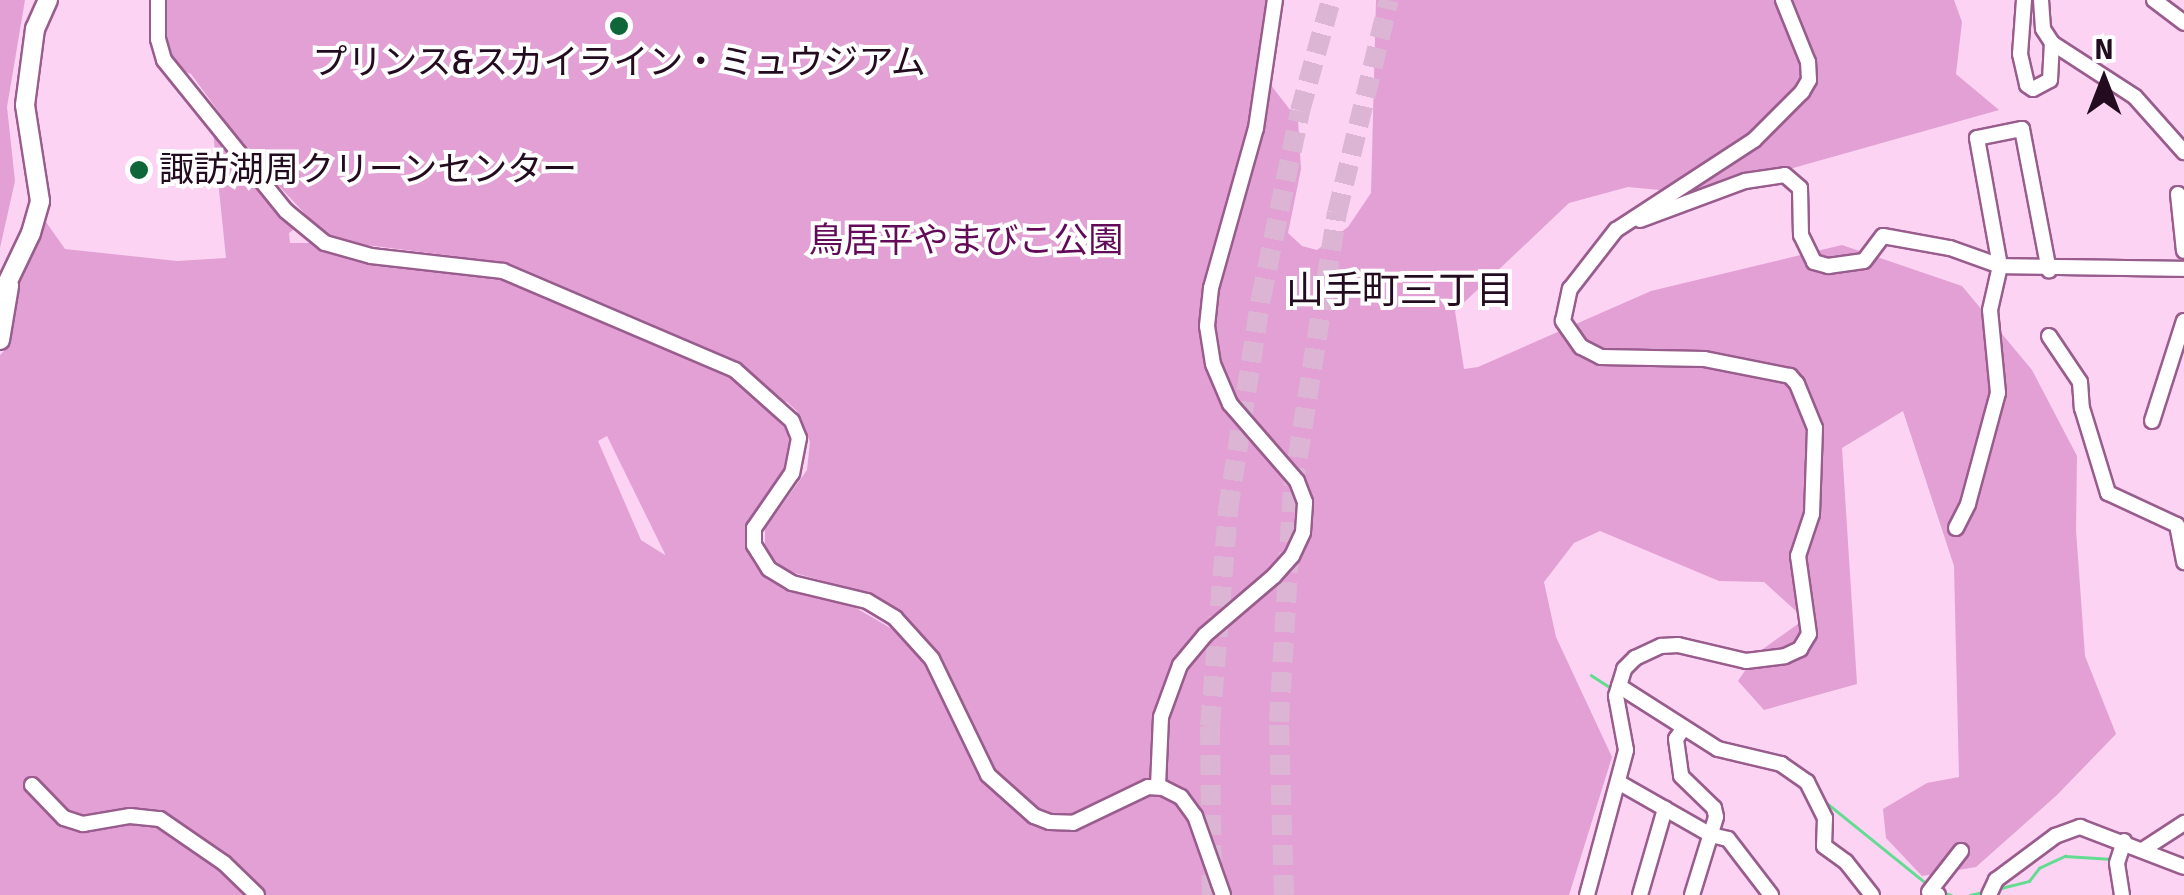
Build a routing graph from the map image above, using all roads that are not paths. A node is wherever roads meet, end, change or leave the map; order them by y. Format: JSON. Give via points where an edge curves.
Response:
{"nodes":[{"id":1,"x":48,"y":0,"type":"edge"},
{"id":2,"x":158,"y":0,"type":"edge"},
{"id":3,"x":1275,"y":0,"type":"edge"},
{"id":4,"x":1783,"y":0,"type":"edge"},
{"id":5,"x":2024,"y":0,"type":"edge"},
{"id":6,"x":2040,"y":0,"type":"edge"},
{"id":7,"x":2154,"y":0,"type":"edge"},
{"id":8,"x":2184,"y":23,"type":"edge"},
{"id":9,"x":2052,"y":42,"type":"junction"},
{"id":10,"x":2184,"y":152,"type":"edge"},
{"id":11,"x":2178,"y":194,"type":"dead end"},
{"id":12,"x":1616,"y":230,"type":"junction"},
{"id":13,"x":2184,"y":252,"type":"edge"},
{"id":14,"x":2000,"y":266,"type":"junction"},
{"id":15,"x":2184,"y":269,"type":"edge"},
{"id":16,"x":2049,"y":270,"type":"junction"},
{"id":17,"x":10,"y":275,"type":"junction"},
{"id":18,"x":0,"y":298,"type":"edge"},
{"id":19,"x":2184,"y":321,"type":"edge"},
{"id":20,"x":2049,"y":336,"type":"dead end"},
{"id":21,"x":0,"y":340,"type":"edge"},
{"id":22,"x":2152,"y":422,"type":"dead end"},
{"id":23,"x":1956,"y":528,"type":"dead end"},
{"id":24,"x":2184,"y":562,"type":"edge"},
{"id":25,"x":1620,"y":686,"type":"junction"},
{"id":26,"x":1683,"y":729,"type":"junction"},
{"id":27,"x":1618,"y":782,"type":"junction"},
{"id":28,"x":32,"y":785,"type":"dead end"},
{"id":29,"x":1158,"y":786,"type":"junction"},
{"id":30,"x":1665,"y":809,"type":"junction"},
{"id":31,"x":2184,"y":823,"type":"edge"},
{"id":32,"x":1711,"y":835,"type":"junction"},
{"id":33,"x":2124,"y":841,"type":"junction"},
{"id":34,"x":2144,"y":849,"type":"junction"},
{"id":35,"x":1961,"y":851,"type":"dead end"},
{"id":36,"x":2184,"y":868,"type":"edge"},
{"id":37,"x":1592,"y":893,"type":"edge"},
{"id":38,"x":256,"y":895,"type":"edge"},
{"id":39,"x":1223,"y":895,"type":"edge"},
{"id":40,"x":1640,"y":895,"type":"edge"},
{"id":41,"x":1692,"y":895,"type":"edge"},
{"id":42,"x":1771,"y":895,"type":"edge"},
{"id":43,"x":1872,"y":895,"type":"edge"},
{"id":44,"x":1938,"y":895,"type":"edge"},
{"id":45,"x":1990,"y":895,"type":"edge"},
{"id":46,"x":2122,"y":895,"type":"edge"}],
"edges":[{"from":1,"to":17,"type":"main road","via":[[35,30],[26,105],[40,201]]},
{"from":2,"to":29,"type":"street","via":[[164,60],[308,231],[347,251],[503,271],[735,370],[792,422],[799,457],[754,528],[758,556],[792,583],[867,601],[895,618],[932,659],[988,775],[1011,800],[1050,822],[1072,822]]},
{"from":3,"to":29,"type":"street","via":[[1256,128],[1211,288],[1207,326],[1230,404],[1296,480],[1305,502],[1303,532],[1274,576],[1180,665],[1161,717]]},
{"from":4,"to":12,"type":"street","via":[[1808,62],[1802,92],[1754,140]]},
{"from":5,"to":9,"type":"street","via":[[2020,54],[2033,89],[2050,80]]},
{"from":6,"to":9,"type":"street"},
{"from":7,"to":8,"type":"street"},
{"from":9,"to":10,"type":"street","via":[[2135,97]]},
{"from":11,"to":13,"type":"street"},
{"from":12,"to":14,"type":"street","via":[[1744,181],[1786,175],[1800,188],[1801,236],[1814,262],[1864,261],[1884,236]]},
{"from":12,"to":25,"type":"street","via":[[1570,289],[1563,321],[1569,336],[1600,357],[1704,359],[1790,376],[1815,428],[1811,522],[1798,556],[1810,622],[1800,649],[1746,661],[1661,646],[1635,658]]},
{"from":14,"to":16,"type":"street"},
{"from":14,"to":16,"type":"street","via":[[1977,138],[2022,128]]},
{"from":14,"to":23,"type":"street","via":[[1990,310],[1998,393]]},
{"from":15,"to":16,"type":"street"},
{"from":17,"to":18,"type":"main road"},
{"from":17,"to":21,"type":"main road"},
{"from":19,"to":22,"type":"street"},
{"from":20,"to":24,"type":"street","via":[[2080,382],[2108,493],[2176,525]]},
{"from":25,"to":26,"type":"street"},
{"from":25,"to":27,"type":"street","via":[[1626,750]]},
{"from":26,"to":32,"type":"street","via":[[1676,739],[1681,776],[1714,808]]},
{"from":26,"to":43,"type":"street","via":[[1718,750],[1781,764],[1807,782],[1825,818],[1824,846]]},
{"from":27,"to":30,"type":"street"},
{"from":27,"to":37,"type":"street"},
{"from":28,"to":38,"type":"street","via":[[64,818],[83,824],[160,819],[224,863]]},
{"from":29,"to":39,"type":"street","via":[[1192,810]]},
{"from":30,"to":32,"type":"street"},
{"from":30,"to":40,"type":"street"},
{"from":31,"to":34,"type":"street"},
{"from":32,"to":41,"type":"street"},
{"from":32,"to":42,"type":"street","via":[[1728,839]]},
{"from":33,"to":34,"type":"street"},
{"from":33,"to":45,"type":"street","via":[[2092,828],[2066,831],[1996,880]]},
{"from":33,"to":46,"type":"street","via":[[2117,863]]},
{"from":34,"to":36,"type":"street"},
{"from":35,"to":44,"type":"street","via":[[1929,892]]}]}
